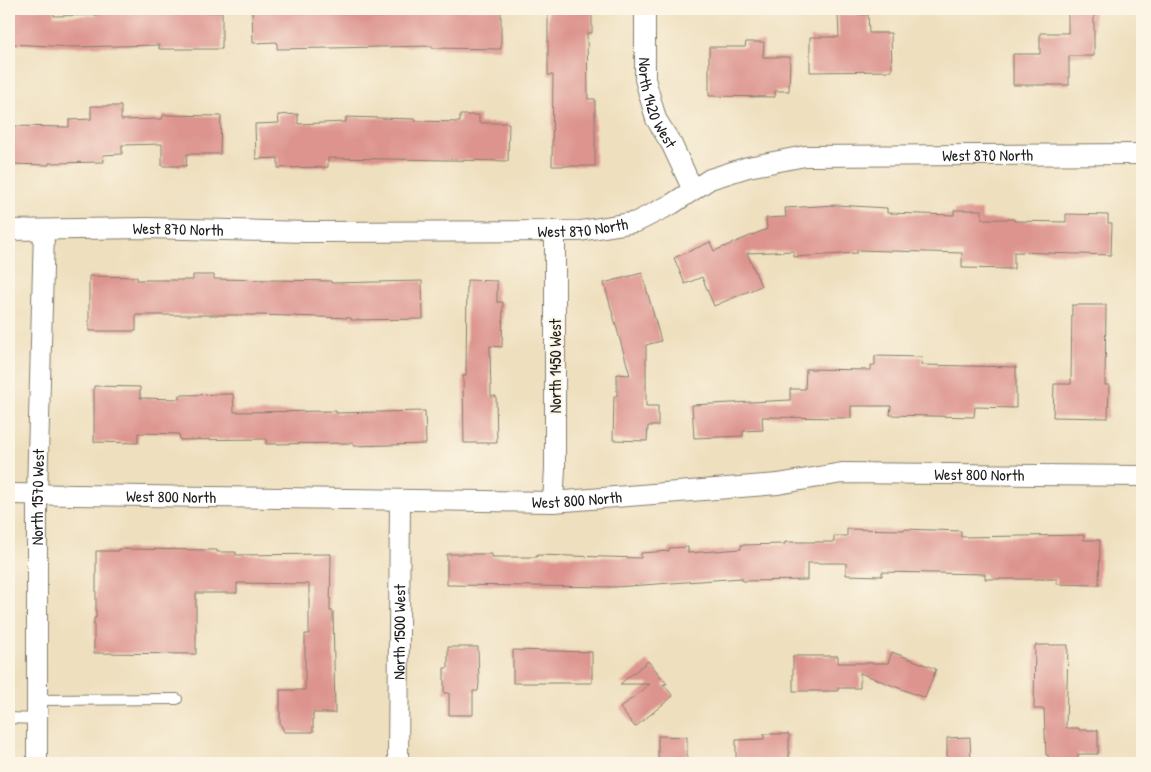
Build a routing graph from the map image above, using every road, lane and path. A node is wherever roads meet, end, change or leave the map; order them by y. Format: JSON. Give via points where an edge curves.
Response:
{"nodes":[{"id":1,"x":645,"y":9,"type":"edge"},
{"id":2,"x":1142,"y":154,"type":"edge"},
{"id":3,"x":693,"y":190,"type":"junction"},
{"id":4,"x":9,"y":230,"type":"edge"},
{"id":5,"x":44,"y":230,"type":"junction"},
{"id":6,"x":555,"y":231,"type":"junction"},
{"id":7,"x":1142,"y":476,"type":"edge"},
{"id":8,"x":9,"y":494,"type":"edge"},
{"id":9,"x":37,"y":494,"type":"junction"},
{"id":10,"x":400,"y":500,"type":"junction"},
{"id":11,"x":553,"y":502,"type":"junction"},
{"id":12,"x":177,"y":699,"type":"dead end"},
{"id":13,"x":38,"y":709,"type":"junction"},
{"id":14,"x":9,"y":718,"type":"edge"},
{"id":15,"x":37,"y":763,"type":"edge"},
{"id":16,"x":398,"y":763,"type":"edge"}],
"edges":[{"from":1,"to":3,"type":"street","name":"North 1420 West","via":[[645,80],[656,119]]},
{"from":2,"to":3,"type":"street","name":"West 870 North","via":[[805,156],[748,167],[710,179]]},
{"from":3,"to":6,"type":"street","name":"West 870 North","via":[[636,222],[580,231]]},
{"from":4,"to":5,"type":"street","name":"West 870 North"},
{"from":5,"to":6,"type":"street","name":"West 870 North"},
{"from":5,"to":9,"type":"street","name":"North 1570 West"},
{"from":6,"to":11,"type":"street","name":"North 1450 West"},
{"from":7,"to":11,"type":"street","name":"West 800 North","via":[[842,473],[778,484]]},
{"from":8,"to":9,"type":"street","name":"West 800 North"},
{"from":9,"to":10,"type":"street","name":"West 800 North"},
{"from":9,"to":13,"type":"street","name":"North 1570 West"},
{"from":10,"to":11,"type":"street","name":"West 800 North"},
{"from":10,"to":16,"type":"street","name":"North 1500 West"},
{"from":12,"to":13,"type":"lane"},
{"from":13,"to":14,"type":"lane"},
{"from":13,"to":15,"type":"street","name":"North 1570 West"}]}
